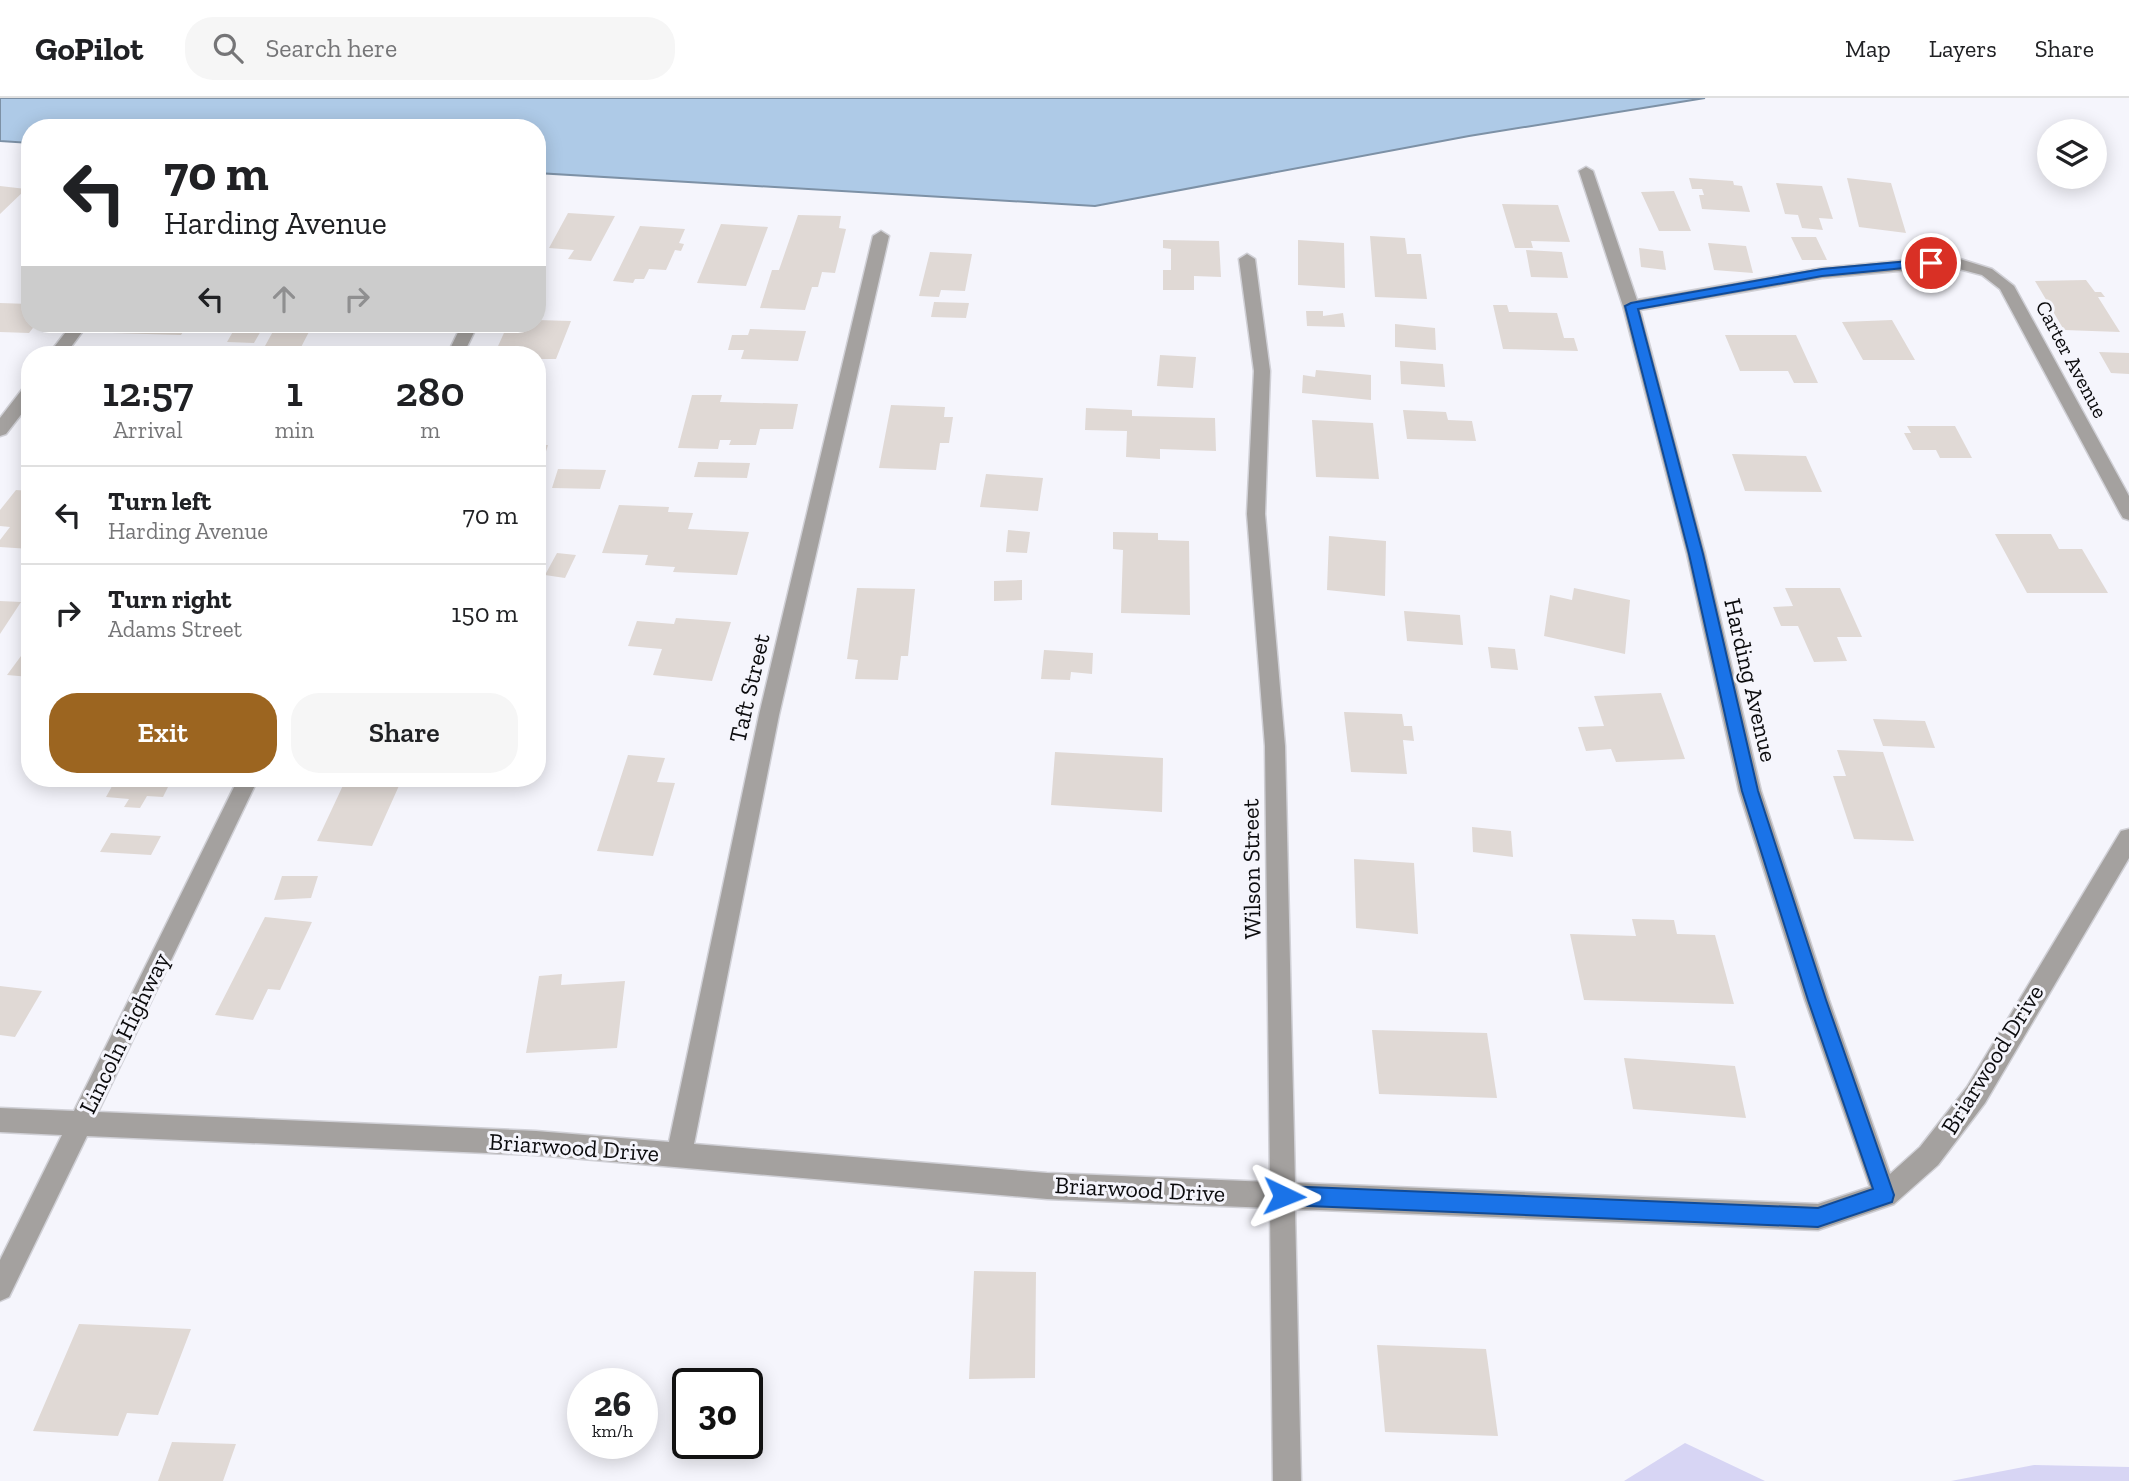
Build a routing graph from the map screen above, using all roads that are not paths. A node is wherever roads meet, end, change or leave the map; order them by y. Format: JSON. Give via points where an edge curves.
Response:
{"nodes":[{"id":1,"x":1586,"y":171,"type":"dead end"},
{"id":2,"x":881,"y":236,"type":"dead end"},
{"id":3,"x":1247,"y":259,"type":"dead end"},
{"id":4,"x":1631,"y":306,"type":"junction"},
{"id":5,"x":21,"y":403,"type":"edge"},
{"id":6,"x":0,"y":430,"type":"edge"},
{"id":7,"x":2129,"y":513,"type":"edge"},
{"id":8,"x":244,"y":787,"type":"edge"},
{"id":9,"x":2129,"y":838,"type":"edge"},
{"id":10,"x":0,"y":1120,"type":"edge"},
{"id":11,"x":79,"y":1126,"type":"junction"},
{"id":12,"x":678,"y":1155,"type":"junction"},
{"id":13,"x":1885,"y":1195,"type":"junction"},
{"id":14,"x":1284,"y":1196,"type":"junction"},
{"id":15,"x":0,"y":1288,"type":"edge"},
{"id":16,"x":1287,"y":1481,"type":"edge"}],
"edges":[{"from":1,"to":4,"type":"street","name":"Harding Avenue"},
{"from":2,"to":12,"type":"street","name":"Taft Street","via":[[769,715]]},
{"from":3,"to":14,"type":"street","name":"Wilson Street","via":[[1262,371],[1256,514],[1275,746]]},
{"from":4,"to":7,"type":"street","name":"Carter Avenue","via":[[1822,273],[1931,263],[1960,264],[1987,272],[2006,286]]},
{"from":4,"to":13,"type":"street","name":"Harding Avenue","via":[[1696,554],[1750,791]]},
{"from":5,"to":6,"type":"street"},
{"from":8,"to":11,"type":"street","name":"Lincoln Highway"},
{"from":9,"to":13,"type":"street","name":"Briarwood Drive","via":[[1976,1095],[1929,1156]]},
{"from":10,"to":11,"type":"street","name":"Briarwood Drive"},
{"from":11,"to":12,"type":"street","name":"Briarwood Drive","via":[[536,1143]]},
{"from":11,"to":15,"type":"street","name":"Lincoln Highway"},
{"from":12,"to":14,"type":"street","name":"Briarwood Drive","via":[[1047,1186]]},
{"from":13,"to":14,"type":"street","name":"Briarwood Drive","via":[[1818,1217]]},
{"from":14,"to":16,"type":"street","name":"Wilson Street"}]}
